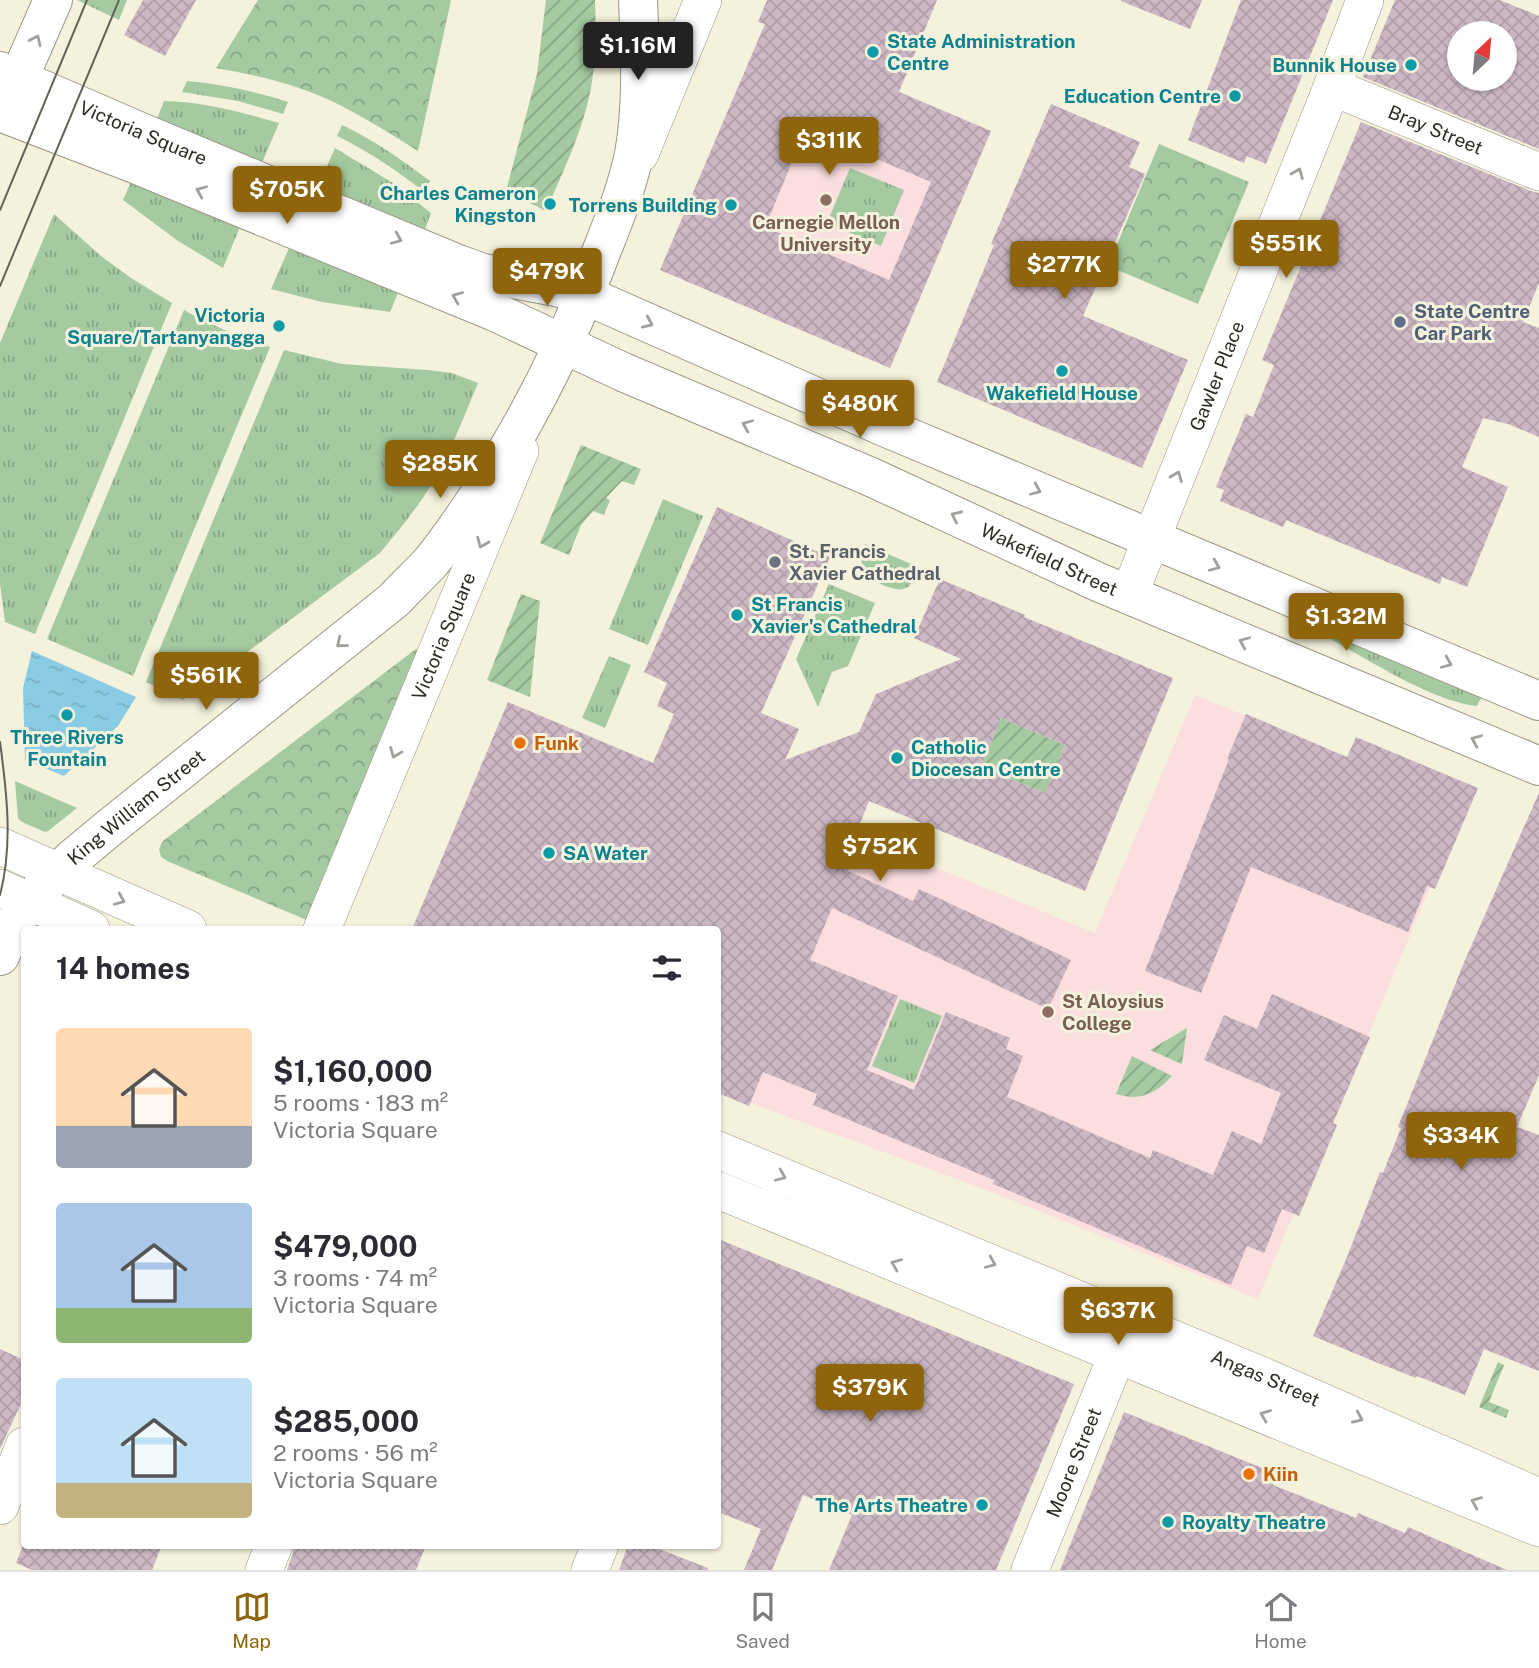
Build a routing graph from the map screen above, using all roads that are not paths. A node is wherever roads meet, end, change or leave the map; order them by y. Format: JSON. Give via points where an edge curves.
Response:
{"nodes":[{"id":1,"x":53,"y":0,"type":"edge"},
{"id":2,"x":638,"y":0,"type":"edge"},
{"id":3,"x":703,"y":0,"type":"edge"},
{"id":4,"x":1365,"y":0,"type":"edge"},
{"id":5,"x":9,"y":75,"type":"edge"},
{"id":6,"x":1332,"y":87,"type":"junction"},
{"id":7,"x":1,"y":116,"type":"edge"},
{"id":8,"x":1539,"y":172,"type":"edge"},
{"id":9,"x":627,"y":186,"type":"junction"},
{"id":10,"x":585,"y":295,"type":"junction"},
{"id":11,"x":564,"y":344,"type":"junction"},
{"id":12,"x":1152,"y":539,"type":"junction"},
{"id":13,"x":1129,"y":595,"type":"junction"},
{"id":14,"x":394,"y":600,"type":"joint"},
{"id":15,"x":1539,"y":701,"type":"edge"},
{"id":16,"x":1539,"y":766,"type":"edge"},
{"id":17,"x":0,"y":846,"type":"edge"},
{"id":18,"x":58,"y":872,"type":"junction"},
{"id":19,"x":14,"y":895,"type":"edge"},
{"id":20,"x":84,"y":926,"type":"edge"},
{"id":21,"x":181,"y":926,"type":"edge"},
{"id":22,"x":323,"y":926,"type":"edge"},
{"id":23,"x":0,"y":956,"type":"edge"},
{"id":24,"x":721,"y":1151,"type":"edge"},
{"id":25,"x":721,"y":1192,"type":"edge"},
{"id":26,"x":1117,"y":1354,"type":"junction"},
{"id":27,"x":21,"y":1454,"type":"edge"},
{"id":28,"x":1539,"y":1497,"type":"edge"},
{"id":29,"x":0,"y":1506,"type":"edge"},
{"id":30,"x":1539,"y":1528,"type":"edge"},
{"id":31,"x":272,"y":1549,"type":"edge"},
{"id":32,"x":598,"y":1549,"type":"edge"},
{"id":33,"x":264,"y":1570,"type":"edge"},
{"id":34,"x":590,"y":1570,"type":"edge"},
{"id":35,"x":1030,"y":1570,"type":"edge"}],
"edges":[{"from":5,"to":1,"type":"main road","name":"Victoria Square","one_way":true},
{"from":2,"to":9,"type":"main road","name":"Victoria Square","via":[[639,103]]},
{"from":3,"to":9,"type":"street","name":"Victoria Square"},
{"from":4,"to":6,"type":"street","name":"Gawler Place"},
{"from":5,"to":7,"type":"main road","name":"Victoria Square"},
{"from":5,"to":10,"type":"main road","name":"Victoria Square","one_way":true,"via":[[458,264]]},
{"from":6,"to":8,"type":"street","name":"Bray Street"},
{"from":12,"to":6,"type":"street","name":"Gawler Place","one_way":true},
{"from":11,"to":7,"type":"main road","name":"Victoria Square","one_way":true,"via":[[130,162]]},
{"from":9,"to":10,"type":"main road","name":"Victoria Square"},
{"from":10,"to":11,"type":"main road","name":"Victoria Square"},
{"from":10,"to":12,"type":"main road","one_way":true},
{"from":13,"to":11,"type":"main road","name":"Wakefield Street","one_way":true},
{"from":11,"to":14,"type":"main road","name":"Victoria Square","via":[[538,398],[482,490],[432,561]]},
{"from":11,"to":22,"type":"street","name":"Victoria Square","one_way":true},
{"from":12,"to":13,"type":"street","name":"Gawler Place"},
{"from":12,"to":15,"type":"main road","one_way":true},
{"from":16,"to":13,"type":"main road","name":"Wakefield Street","one_way":true},
{"from":14,"to":18,"type":"main road","name":"King William Street","one_way":true},
{"from":17,"to":18,"type":"street"},
{"from":18,"to":19,"type":"main road","name":"King William Street"},
{"from":18,"to":21,"type":"street","one_way":true},
{"from":19,"to":20,"type":"street"},
{"from":19,"to":23,"type":"main road","name":"King William Street","via":[[16,920]]},
{"from":24,"to":28,"type":"street","name":"Angas Street","one_way":true,"via":[[1270,1379]]},
{"from":26,"to":25,"type":"street","name":"Angas Street","one_way":true},
{"from":30,"to":26,"type":"street","name":"Angas Street","one_way":true},
{"from":26,"to":35,"type":"street","name":"Moore Street"},
{"from":27,"to":29,"type":"street"},
{"from":31,"to":33,"type":"street"},
{"from":32,"to":34,"type":"street"}]}
